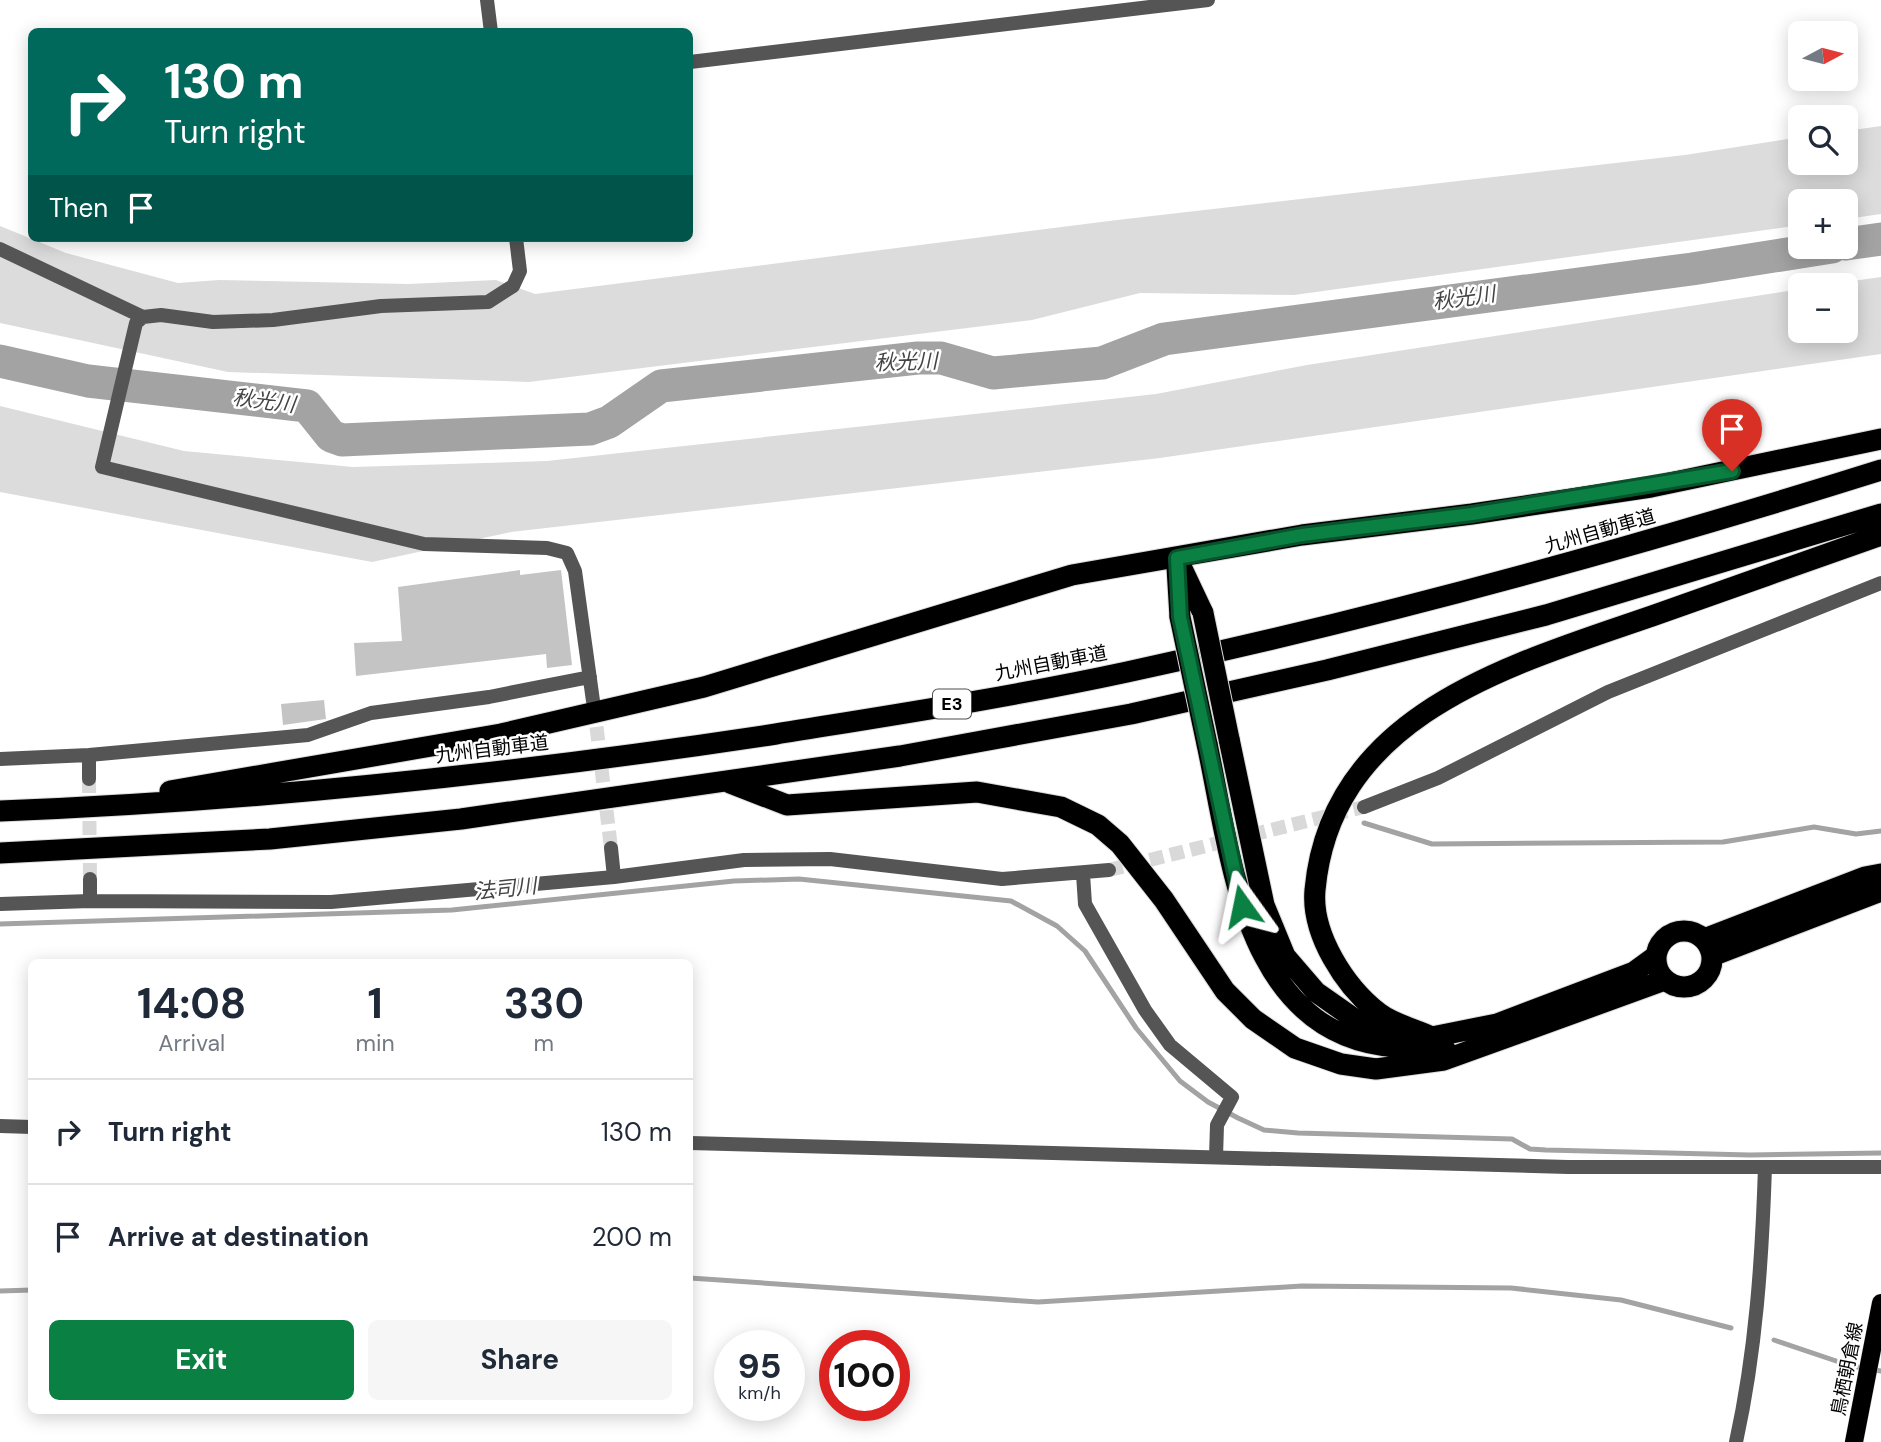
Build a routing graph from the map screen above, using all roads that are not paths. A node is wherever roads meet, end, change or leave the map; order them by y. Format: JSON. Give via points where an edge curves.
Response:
{"nodes":[{"id":1,"x":487,"y":0,"type":"edge"},
{"id":2,"x":1208,"y":0,"type":"edge"},
{"id":3,"x":490,"y":28,"type":"edge"},
{"id":4,"x":693,"y":62,"type":"edge"},
{"id":5,"x":516,"y":242,"type":"edge"},
{"id":6,"x":0,"y":249,"type":"edge"},
{"id":7,"x":143,"y":317,"type":"junction"},
{"id":8,"x":1881,"y":439,"type":"edge"},
{"id":9,"x":1881,"y":470,"type":"edge"},
{"id":10,"x":1881,"y":513,"type":"edge"},
{"id":11,"x":1881,"y":536,"type":"edge"},
{"id":12,"x":1177,"y":558,"type":"junction"},
{"id":13,"x":1881,"y":583,"type":"edge"},
{"id":14,"x":590,"y":677,"type":"junction"},
{"id":15,"x":593,"y":701,"type":"tunnel mouth"},
{"id":16,"x":89,"y":755,"type":"junction"},
{"id":17,"x":0,"y":759,"type":"edge"},
{"id":18,"x":89,"y":779,"type":"tunnel mouth"},
{"id":19,"x":728,"y":782,"type":"junction"},
{"id":20,"x":1364,"y":807,"type":"tunnel mouth"},
{"id":21,"x":74,"y":808,"type":"junction"},
{"id":22,"x":0,"y":811,"type":"edge"},
{"id":23,"x":611,"y":848,"type":"tunnel mouth"},
{"id":24,"x":0,"y":853,"type":"edge"},
{"id":25,"x":1109,"y":870,"type":"tunnel mouth"},
{"id":26,"x":1083,"y":874,"type":"junction"},
{"id":27,"x":1881,"y":874,"type":"edge"},
{"id":28,"x":614,"y":877,"type":"junction"},
{"id":29,"x":90,"y":879,"type":"tunnel mouth"},
{"id":30,"x":1881,"y":891,"type":"edge"},
{"id":31,"x":90,"y":901,"type":"junction"},
{"id":32,"x":0,"y":904,"type":"edge"},
{"id":33,"x":1708,"y":947,"type":"junction"},
{"id":34,"x":1656,"y":956,"type":"junction"},
{"id":35,"x":1665,"y":980,"type":"junction"},
{"id":36,"x":1432,"y":1037,"type":"junction"},
{"id":37,"x":1496,"y":1042,"type":"junction"},
{"id":38,"x":0,"y":1126,"type":"edge"},
{"id":39,"x":28,"y":1127,"type":"edge"},
{"id":40,"x":693,"y":1143,"type":"edge"},
{"id":41,"x":1216,"y":1157,"type":"junction"},
{"id":42,"x":1765,"y":1167,"type":"junction"},
{"id":43,"x":1881,"y":1167,"type":"edge"},
{"id":44,"x":1881,"y":1303,"type":"edge"},
{"id":45,"x":1736,"y":1442,"type":"edge"},
{"id":46,"x":1854,"y":1442,"type":"edge"}],
"edges":[{"from":1,"to":3,"type":"street"},
{"from":2,"to":4,"type":"street"},
{"from":5,"to":7,"type":"street","via":[[520,271],[513,286],[488,302],[381,306],[274,320]]},
{"from":6,"to":7,"type":"street"},
{"from":7,"to":14,"type":"street","via":[[136,323],[102,467],[424,544],[547,548],[567,553],[575,571]]},
{"from":8,"to":12,"type":"highway","via":[[1651,487],[1302,535]]},
{"from":9,"to":21,"type":"highway","name":"九州自動車道","number":"E3","via":[[1536,573],[1317,629],[892,716],[642,754],[260,797]]},
{"from":10,"to":19,"type":"highway","number":"E3","via":[[1546,615],[1327,670],[1131,714]]},
{"from":11,"to":36,"type":"highway","via":[[1539,655],[1458,692],[1376,752],[1345,790],[1327,826],[1314,901],[1324,943],[1348,980],[1379,1014]]},
{"from":12,"to":21,"type":"highway","via":[[1072,575],[704,687],[501,734]]},
{"from":12,"to":36,"type":"highway","bridge":true,"via":[[1203,613],[1264,905],[1285,956],[1316,992],[1359,1022]]},
{"from":12,"to":37,"type":"highway","bridge":true,"via":[[1180,617],[1242,906],[1269,969],[1306,1013],[1371,1045],[1437,1050]]},
{"from":13,"to":20,"type":"street","via":[[1608,692],[1438,778]]},
{"from":14,"to":15,"type":"street"},
{"from":14,"to":16,"type":"street","via":[[371,713],[308,735]]},
{"from":16,"to":17,"type":"street"},
{"from":16,"to":18,"type":"street"},
{"from":19,"to":24,"type":"highway","number":"E3","via":[[461,819],[270,839]]},
{"from":19,"to":37,"type":"highway","via":[[788,805],[976,792],[1061,807],[1098,825],[1120,844],[1226,991],[1253,1019],[1295,1048],[1341,1064],[1376,1069],[1444,1060]]},
{"from":21,"to":22,"type":"highway","name":"九州自動車道","number":"E3"},
{"from":23,"to":28,"type":"street"},
{"from":25,"to":26,"type":"street"},
{"from":26,"to":28,"type":"street","via":[[1002,879],[830,859],[744,860]]},
{"from":26,"to":41,"type":"street","via":[[1085,904],[1145,1010],[1170,1045],[1232,1097],[1217,1125]]},
{"from":27,"to":33,"type":"highway"},
{"from":28,"to":31,"type":"street","via":[[331,902]]},
{"from":29,"to":31,"type":"street"},
{"from":30,"to":33,"type":"highway"},
{"from":31,"to":32,"type":"street"},
{"from":33,"to":34,"type":"highway","via":[[1688,931],[1670,934]]},
{"from":33,"to":35,"type":"highway","via":[[1708,975],[1692,987]]},
{"from":34,"to":35,"type":"highway","via":[[1656,966]]},
{"from":34,"to":36,"type":"highway","via":[[1634,972],[1497,1024]]},
{"from":35,"to":37,"type":"highway"},
{"from":38,"to":39,"type":"street"},
{"from":40,"to":41,"type":"street"},
{"from":41,"to":42,"type":"street","via":[[1568,1167]]},
{"from":42,"to":43,"type":"street"},
{"from":42,"to":45,"type":"street","via":[[1753,1348]]},
{"from":44,"to":46,"type":"main road","name":"鳥栖朝倉線"}]}
